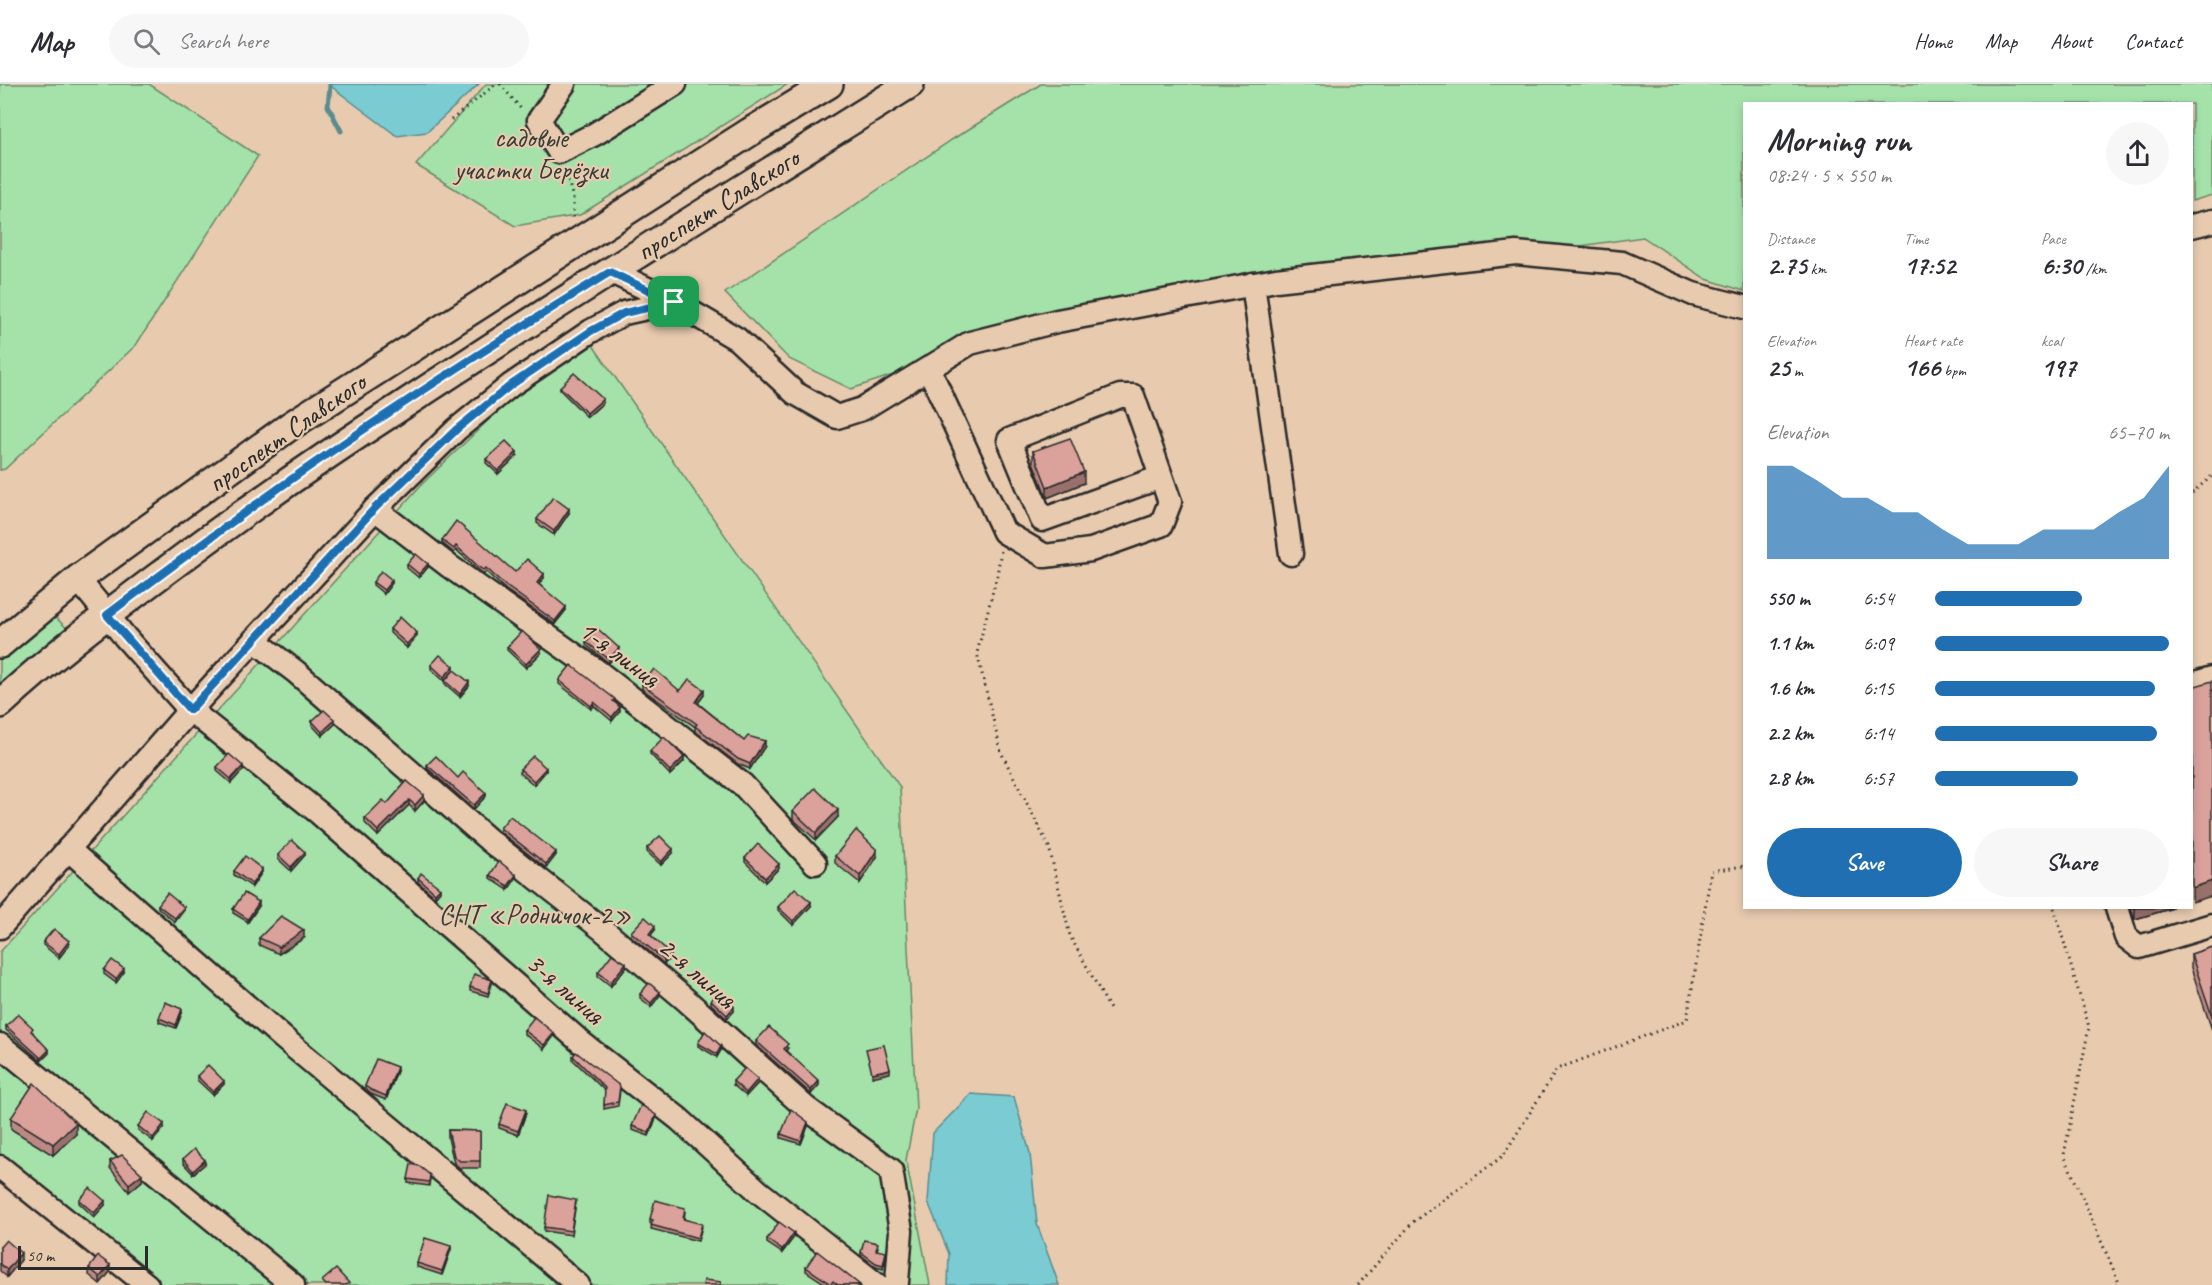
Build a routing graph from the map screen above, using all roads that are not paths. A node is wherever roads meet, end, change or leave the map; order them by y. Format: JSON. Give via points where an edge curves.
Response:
{"nodes":[{"id":1,"x":564,"y":84,"type":"edge"},
{"id":2,"x":675,"y":84,"type":"edge"},
{"id":3,"x":829,"y":84,"type":"edge"},
{"id":4,"x":910,"y":84,"type":"edge"},
{"id":5,"x":2212,"y":221,"type":"edge"},
{"id":6,"x":2193,"y":226,"type":"edge"},
{"id":7,"x":610,"y":272,"type":"junction"},
{"id":8,"x":1253,"y":284,"type":"junction"},
{"id":9,"x":674,"y":302,"type":"junction"},
{"id":10,"x":1743,"y":307,"type":"edge"},
{"id":11,"x":929,"y":369,"type":"junction"},
{"id":12,"x":1161,"y":477,"type":"junction"},
{"id":13,"x":375,"y":508,"type":"junction"},
{"id":14,"x":1291,"y":554,"type":"dead end"},
{"id":15,"x":78,"y":579,"type":"junction"},
{"id":16,"x":107,"y":615,"type":"junction"},
{"id":17,"x":254,"y":640,"type":"junction"},
{"id":18,"x":0,"y":644,"type":"edge"},
{"id":19,"x":2212,"y":678,"type":"edge"},
{"id":20,"x":2193,"y":684,"type":"edge"},
{"id":21,"x":0,"y":704,"type":"edge"},
{"id":22,"x":190,"y":710,"type":"junction"},
{"id":23,"x":68,"y":849,"type":"junction"},
{"id":24,"x":815,"y":862,"type":"dead end"},
{"id":25,"x":2117,"y":909,"type":"edge"},
{"id":26,"x":2212,"y":925,"type":"edge"},
{"id":27,"x":0,"y":927,"type":"edge"},
{"id":28,"x":0,"y":1045,"type":"edge"},
{"id":29,"x":0,"y":1167,"type":"edge"},
{"id":30,"x":147,"y":1285,"type":"edge"},
{"id":31,"x":292,"y":1285,"type":"edge"},
{"id":32,"x":578,"y":1285,"type":"edge"},
{"id":33,"x":877,"y":1285,"type":"edge"},
{"id":34,"x":893,"y":1285,"type":"edge"}],
"edges":[{"from":1,"to":2,"type":"street","via":[[539,120],[559,152]]},
{"from":3,"to":15,"type":"main road","name":"проспект Славского","via":[[291,426]]},
{"from":4,"to":7,"type":"main road","name":"проспект Славского"},
{"from":5,"to":6,"type":"street"},
{"from":7,"to":9,"type":"street"},
{"from":7,"to":16,"type":"main road","name":"проспект Славского","via":[[317,461]]},
{"from":8,"to":10,"type":"street","via":[[1516,253],[1622,263],[1693,294]]},
{"from":8,"to":11,"type":"street","via":[[1057,321],[970,343]]},
{"from":8,"to":14,"type":"street"},
{"from":9,"to":11,"type":"street","via":[[737,339],[795,393],[837,417],[862,410]]},
{"from":9,"to":13,"type":"street","via":[[624,313],[511,385],[457,429]]},
{"from":11,"to":12,"type":"street","via":[[1004,532],[1045,556],[1091,550],[1161,525],[1170,502]]},
{"from":12,"to":12,"type":"street","via":[[1133,396],[1120,396],[1009,440],[1042,520]]},
{"from":13,"to":17,"type":"street"},
{"from":13,"to":24,"type":"street","name":"1-я линия","via":[[597,671],[743,785]]},
{"from":15,"to":16,"type":"street","name":"3-я линия"},
{"from":15,"to":18,"type":"main road","name":"проспект Славского"},
{"from":16,"to":21,"type":"main road","name":"проспект Славского"},
{"from":16,"to":22,"type":"street","name":"3-я линия"},
{"from":17,"to":22,"type":"street"},
{"from":17,"to":34,"type":"street","name":"2-я линия","via":[[490,841],[602,929],[806,1108],[891,1170],[901,1231],[897,1282]]},
{"from":19,"to":20,"type":"street"},
{"from":22,"to":23,"type":"street"},
{"from":22,"to":33,"type":"street","name":"3-я линия","via":[[319,813],[583,1044],[679,1119],[758,1191]]},
{"from":23,"to":27,"type":"street"},
{"from":23,"to":32,"type":"street","via":[[282,1037]]},
{"from":25,"to":26,"type":"street","via":[[2126,937],[2139,947]]},
{"from":28,"to":31,"type":"street"},
{"from":29,"to":30,"type":"street"}]}
